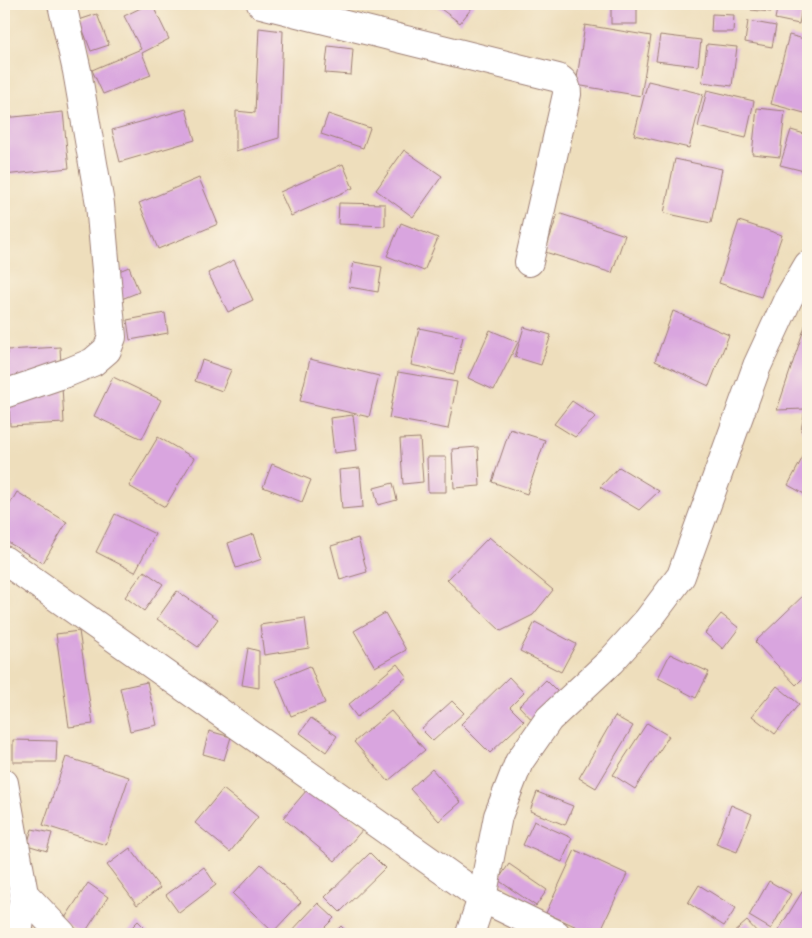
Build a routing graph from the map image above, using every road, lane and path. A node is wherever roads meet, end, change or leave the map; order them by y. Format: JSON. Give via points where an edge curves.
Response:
{"nodes":[{"id":1,"x":62,"y":4,"type":"edge"},
{"id":2,"x":261,"y":4,"type":"edge"},
{"id":3,"x":529,"y":262,"type":"dead end"},
{"id":4,"x":808,"y":265,"type":"edge"},
{"id":5,"x":4,"y":394,"type":"edge"},
{"id":6,"x":4,"y":560,"type":"edge"},
{"id":7,"x":4,"y":783,"type":"edge"},
{"id":8,"x":24,"y":894,"type":"junction"},
{"id":9,"x":482,"y":898,"type":"junction"},
{"id":10,"x":18,"y":934,"type":"edge"},
{"id":11,"x":62,"y":934,"type":"edge"},
{"id":12,"x":470,"y":934,"type":"edge"},
{"id":13,"x":556,"y":934,"type":"edge"}],
"edges":[{"from":1,"to":5,"type":"street","via":[[100,204],[112,338],[107,350],[92,362]]},
{"from":2,"to":3,"type":"street","via":[[564,82],[567,94]]},
{"from":4,"to":9,"type":"street","via":[[758,366],[681,576],[611,661],[549,719],[519,762],[498,816]]},
{"from":6,"to":9,"type":"street"},
{"from":7,"to":8,"type":"street"},
{"from":8,"to":10,"type":"street"},
{"from":8,"to":11,"type":"street"},
{"from":9,"to":12,"type":"street"},
{"from":9,"to":13,"type":"street"}]}
